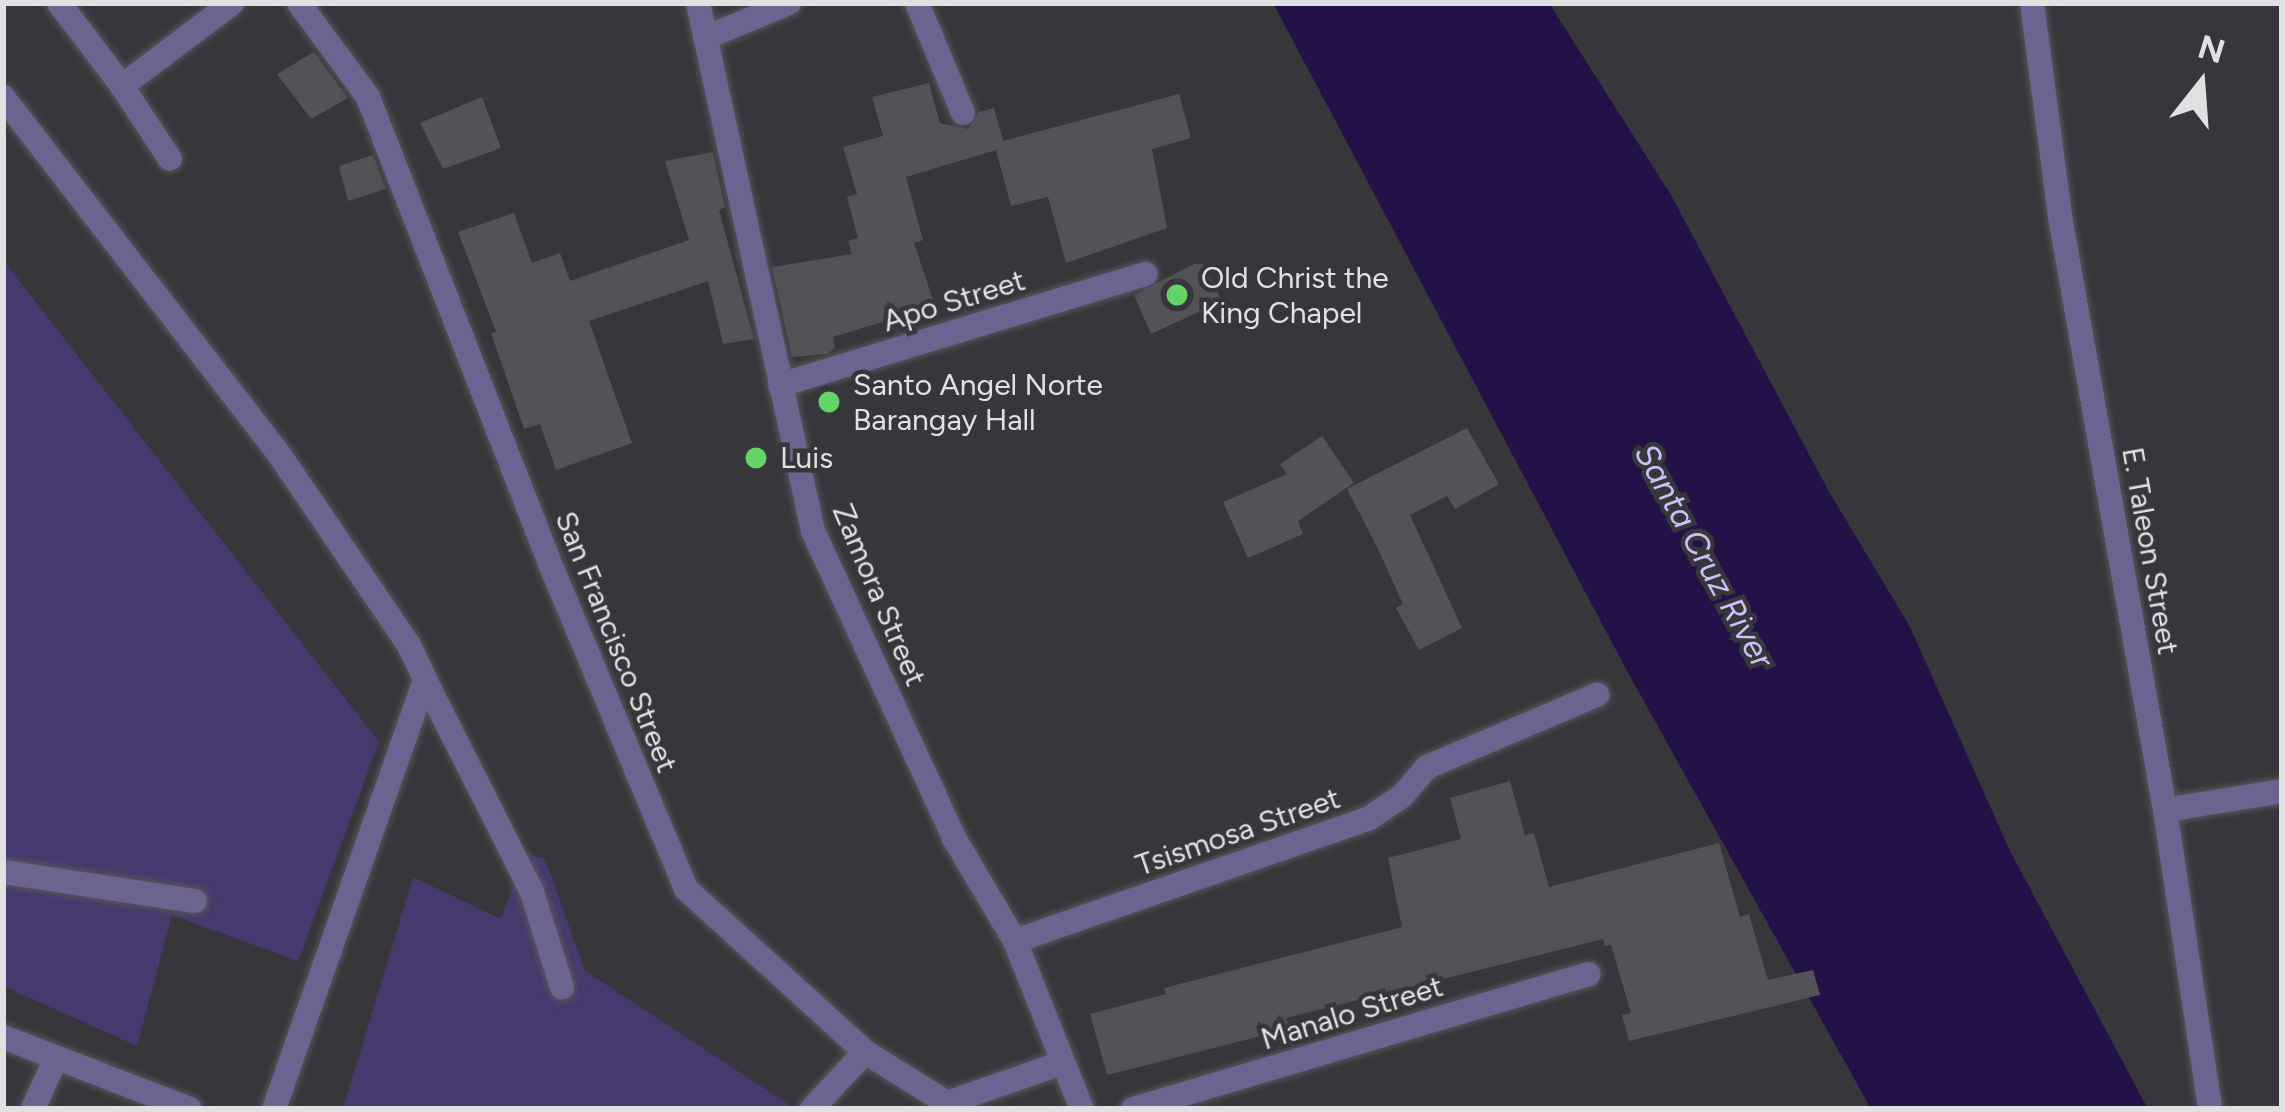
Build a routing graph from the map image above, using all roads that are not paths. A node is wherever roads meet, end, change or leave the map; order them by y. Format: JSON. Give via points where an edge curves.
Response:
{"nodes":[{"id":1,"x":59,"y":3,"type":"edge"},
{"id":2,"x":232,"y":3,"type":"edge"},
{"id":3,"x":298,"y":3,"type":"edge"},
{"id":4,"x":698,"y":3,"type":"edge"},
{"id":5,"x":789,"y":3,"type":"edge"},
{"id":6,"x":917,"y":3,"type":"edge"},
{"id":7,"x":2032,"y":3,"type":"edge"},
{"id":8,"x":705,"y":38,"type":"junction"},
{"id":9,"x":122,"y":86,"type":"junction"},
{"id":10,"x":3,"y":97,"type":"edge"},
{"id":11,"x":964,"y":113,"type":"dead end"},
{"id":12,"x":170,"y":159,"type":"dead end"},
{"id":13,"x":1146,"y":274,"type":"dead end"},
{"id":14,"x":780,"y":385,"type":"junction"},
{"id":15,"x":425,"y":680,"type":"junction"},
{"id":16,"x":1597,"y":695,"type":"dead end"},
{"id":17,"x":2282,"y":791,"type":"edge"},
{"id":18,"x":2165,"y":810,"type":"junction"},
{"id":19,"x":3,"y":872,"type":"edge"},
{"id":20,"x":195,"y":902,"type":"dead end"},
{"id":21,"x":1015,"y":941,"type":"junction"},
{"id":22,"x":1588,"y":974,"type":"dead end"},
{"id":23,"x":562,"y":987,"type":"dead end"},
{"id":24,"x":3,"y":1037,"type":"edge"},
{"id":25,"x":865,"y":1052,"type":"junction"},
{"id":26,"x":55,"y":1060,"type":"junction"},
{"id":27,"x":1062,"y":1063,"type":"junction"},
{"id":28,"x":33,"y":1109,"type":"edge"},
{"id":29,"x":190,"y":1109,"type":"edge"},
{"id":30,"x":274,"y":1109,"type":"edge"},
{"id":31,"x":812,"y":1109,"type":"edge"},
{"id":32,"x":1082,"y":1109,"type":"edge"},
{"id":33,"x":1132,"y":1109,"type":"edge"},
{"id":34,"x":2210,"y":1109,"type":"edge"}],
"edges":[{"from":1,"to":9,"type":"street"},
{"from":2,"to":9,"type":"street"},
{"from":3,"to":25,"type":"street","name":"San Francisco Street","via":[[368,97],[686,889]]},
{"from":4,"to":8,"type":"street","name":"Zamora Street"},
{"from":5,"to":8,"type":"street"},
{"from":6,"to":11,"type":"street"},
{"from":7,"to":18,"type":"street","name":"E. Taleon Street","via":[[2061,221]]},
{"from":8,"to":14,"type":"street","name":"Zamora Street"},
{"from":9,"to":12,"type":"street"},
{"from":10,"to":15,"type":"street","via":[[281,457]]},
{"from":13,"to":14,"type":"street","name":"Apo Street"},
{"from":14,"to":21,"type":"street","name":"Zamora Street","via":[[813,531],[954,838]]},
{"from":15,"to":23,"type":"street","via":[[532,892]]},
{"from":15,"to":30,"type":"street"},
{"from":16,"to":21,"type":"street","name":"Tsismosa Street","via":[[1427,767],[1368,819]]},
{"from":17,"to":18,"type":"street"},
{"from":18,"to":34,"type":"street","name":"E. Taleon Street"},
{"from":19,"to":20,"type":"street"},
{"from":21,"to":27,"type":"street","name":"Zamora Street"},
{"from":22,"to":33,"type":"street","name":"Manalo Street"},
{"from":24,"to":26,"type":"street"},
{"from":25,"to":27,"type":"street","name":"San Francisco Street","via":[[947,1103]]},
{"from":25,"to":31,"type":"street"},
{"from":26,"to":28,"type":"street"},
{"from":26,"to":29,"type":"street"},
{"from":27,"to":32,"type":"street","name":"Zamora Street"}]}
